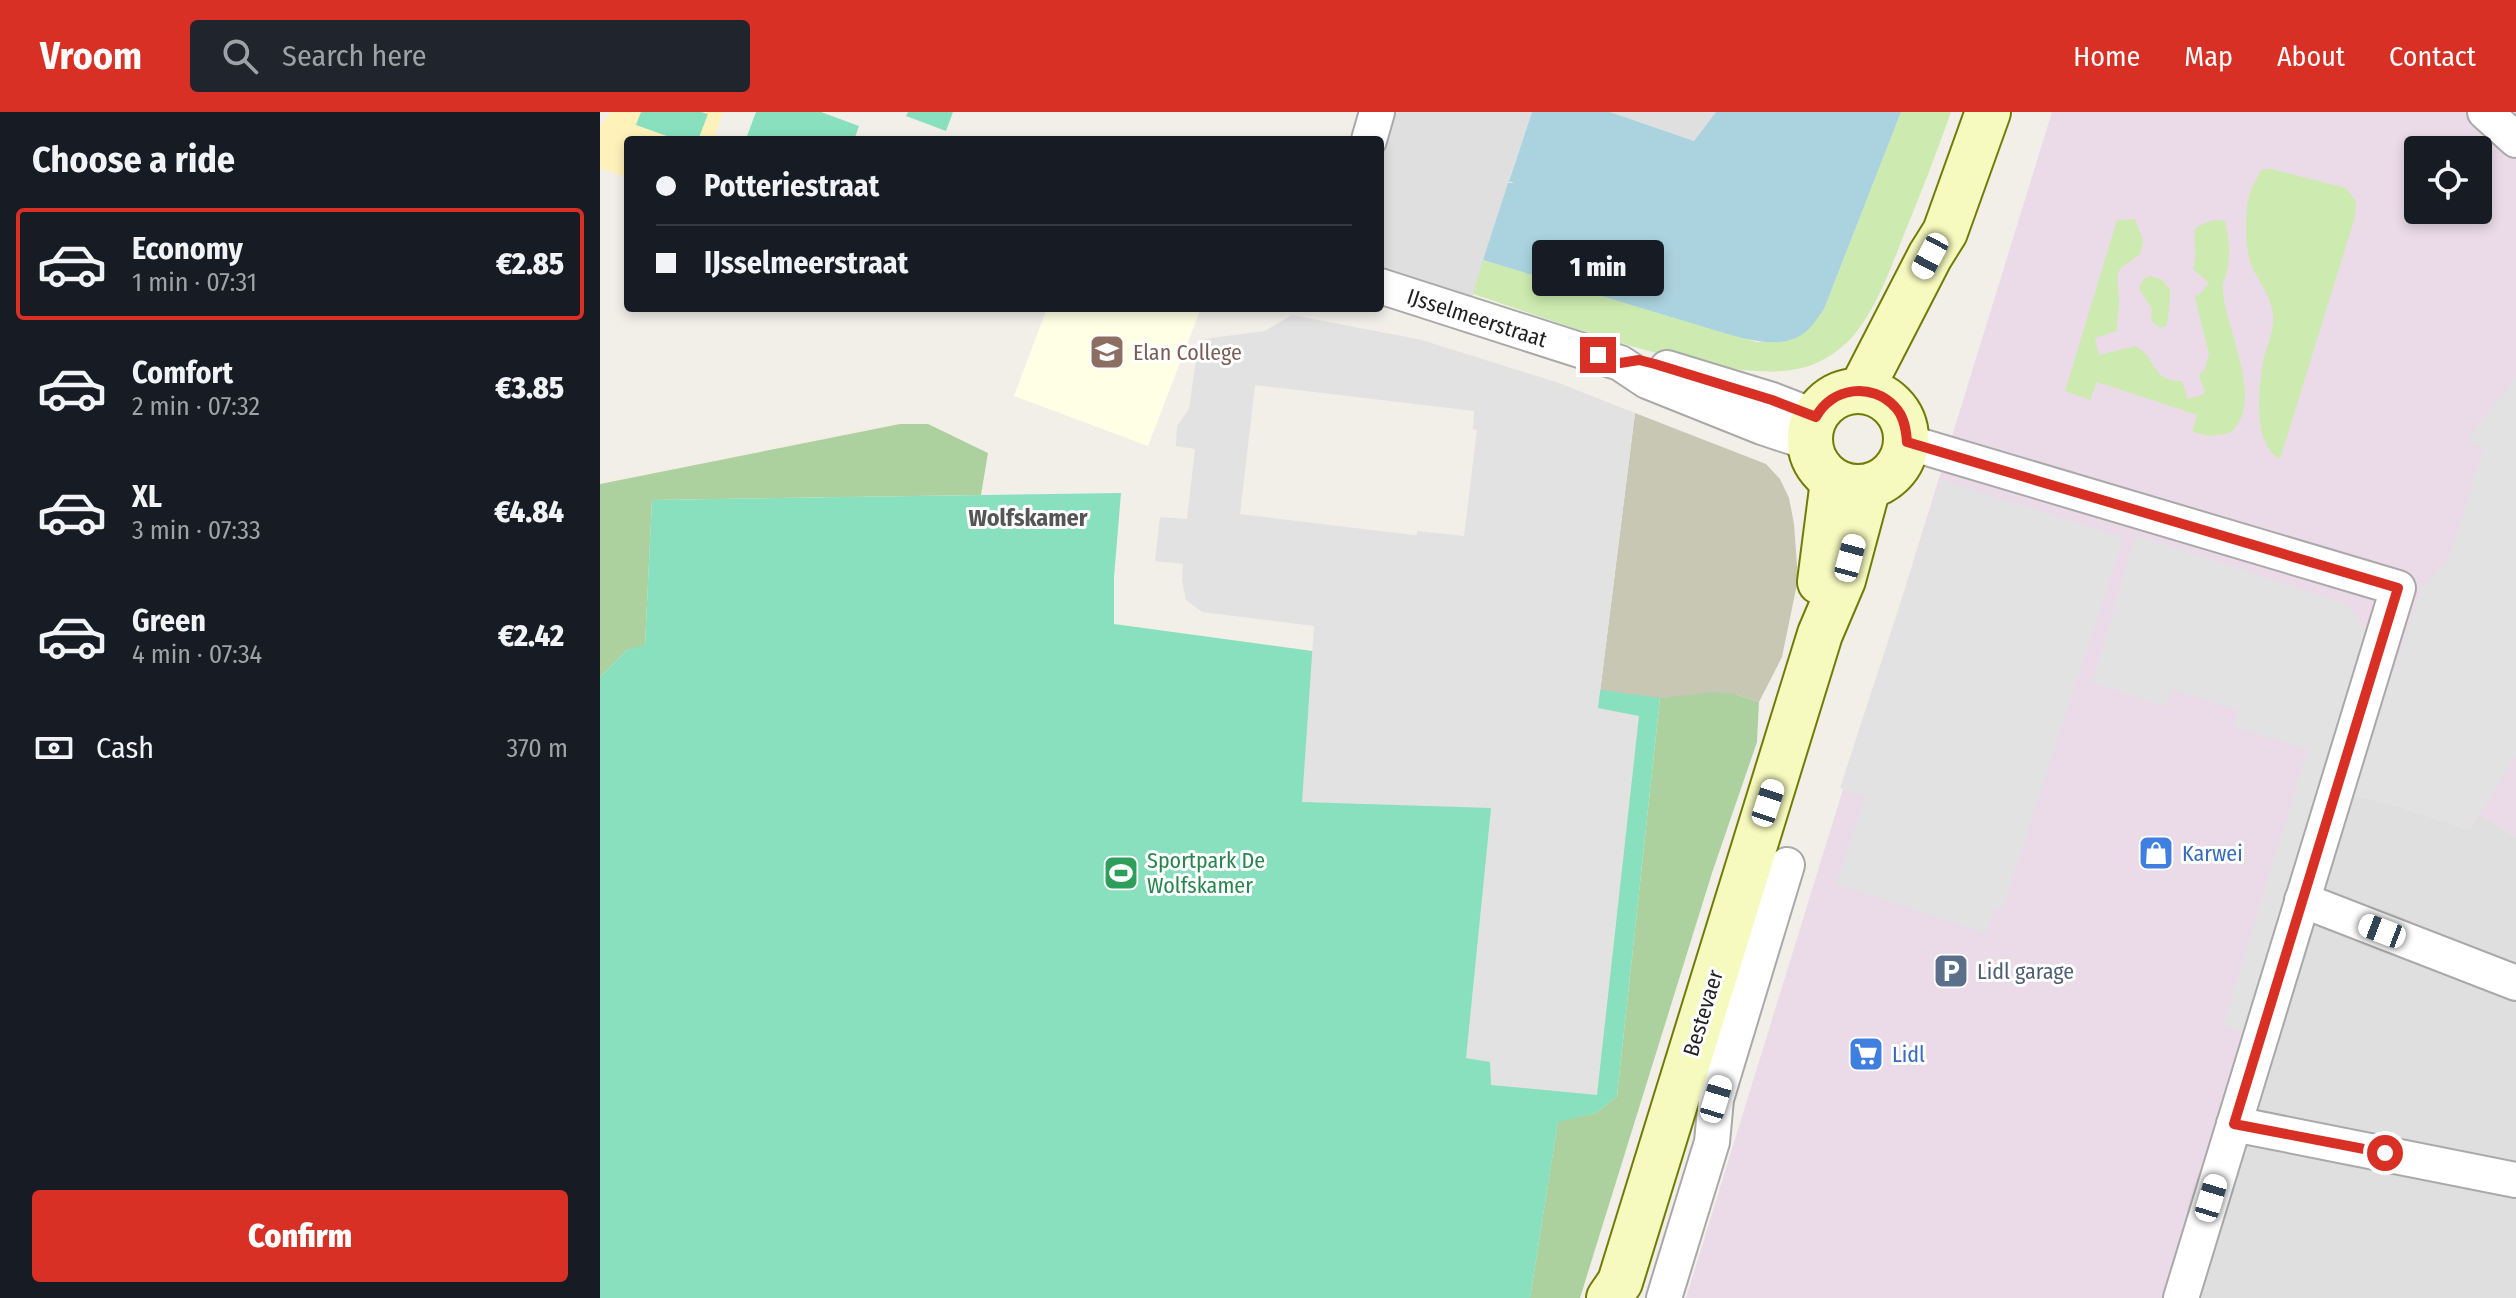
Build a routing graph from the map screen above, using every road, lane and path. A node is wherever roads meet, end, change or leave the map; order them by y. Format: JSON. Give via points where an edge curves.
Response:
{"nodes":[{"id":1,"x":1377,"y":112,"type":"edge"},
{"id":2,"x":1988,"y":112,"type":"edge"},
{"id":3,"x":2485,"y":112,"type":"edge"},
{"id":4,"x":1370,"y":136,"type":"edge"},
{"id":5,"x":2516,"y":140,"type":"edge"},
{"id":6,"x":1384,"y":287,"type":"edge"},
{"id":7,"x":1875,"y":396,"type":"junction"},
{"id":8,"x":1813,"y":430,"type":"junction"},
{"id":9,"x":1907,"y":442,"type":"junction"},
{"id":10,"x":1850,"y":484,"type":"junction"},
{"id":11,"x":1787,"y":865,"type":"dead end"},
{"id":12,"x":1761,"y":891,"type":"junction"},
{"id":13,"x":2302,"y":900,"type":"junction"},
{"id":14,"x":2516,"y":983,"type":"edge"},
{"id":15,"x":2234,"y":1124,"type":"junction"},
{"id":16,"x":2516,"y":1180,"type":"edge"},
{"id":17,"x":1617,"y":1293,"type":"edge"},
{"id":18,"x":1664,"y":1298,"type":"edge"},
{"id":19,"x":2181,"y":1298,"type":"edge"}],
"edges":[{"from":1,"to":4,"type":"street"},
{"from":2,"to":7,"type":"street","via":[[1945,232],[1943,269],[1929,317]]},
{"from":3,"to":5,"type":"street"},
{"from":6,"to":8,"type":"street","name":"IJsselmeerstraat","via":[[1620,363],[1639,360],[1772,400]]},
{"from":7,"to":8,"type":"street","via":[[1838,394],[1821,408]]},
{"from":7,"to":9,"type":"street","via":[[1896,408]]},
{"from":8,"to":10,"type":"street","via":[[1818,467]]},
{"from":9,"to":10,"type":"street","via":[[1904,458],[1883,481]]},
{"from":9,"to":13,"type":"street","via":[[2398,588]]},
{"from":10,"to":12,"type":"street","name":"Bestevaer","via":[[1820,572],[1820,634]]},
{"from":11,"to":12,"type":"street","name":"Bestevaer"},
{"from":12,"to":17,"type":"street","name":"Bestevaer"},
{"from":12,"to":18,"type":"street","name":"Bestevaer","via":[[1716,1099],[1712,1142]]},
{"from":13,"to":14,"type":"street"},
{"from":13,"to":15,"type":"street"},
{"from":15,"to":16,"type":"street"},
{"from":15,"to":19,"type":"street"}]}
